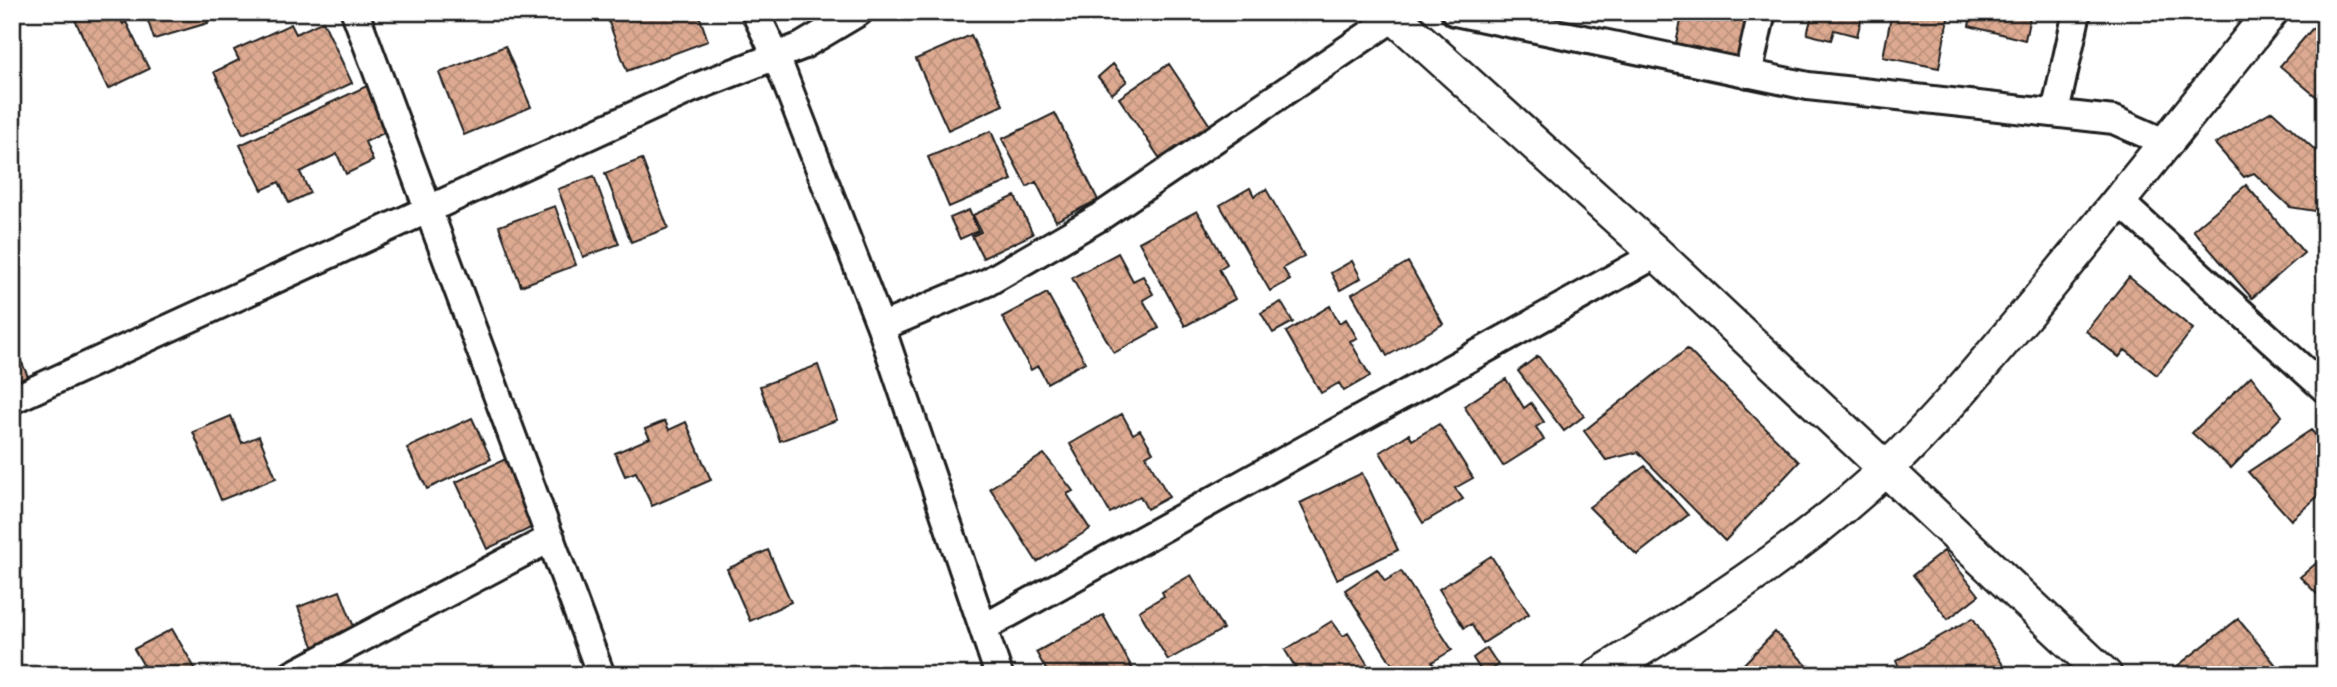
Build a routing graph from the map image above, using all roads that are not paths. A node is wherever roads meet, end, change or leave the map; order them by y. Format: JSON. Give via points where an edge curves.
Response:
{"nodes":[{"id":1,"x":355,"y":12,"type":"edge"},
{"id":2,"x":755,"y":12,"type":"edge"},
{"id":3,"x":859,"y":12,"type":"edge"},
{"id":4,"x":1455,"y":12,"type":"edge"},
{"id":5,"x":1762,"y":12,"type":"edge"},
{"id":6,"x":2077,"y":12,"type":"edge"},
{"id":7,"x":2271,"y":12,"type":"edge"},
{"id":8,"x":1395,"y":13,"type":"edge"},
{"id":9,"x":776,"y":56,"type":"junction"},
{"id":10,"x":1748,"y":74,"type":"junction"},
{"id":11,"x":2055,"y":113,"type":"junction"},
{"id":12,"x":2166,"y":143,"type":"junction"},
{"id":13,"x":2119,"y":201,"type":"junction"},
{"id":14,"x":430,"y":209,"type":"junction"},
{"id":15,"x":1657,"y":254,"type":"junction"},
{"id":16,"x":881,"y":327,"type":"junction"},
{"id":17,"x":2325,"y":389,"type":"edge"},
{"id":18,"x":12,"y":400,"type":"edge"},
{"id":19,"x":1887,"y":468,"type":"junction"},
{"id":20,"x":551,"y":538,"type":"junction"},
{"id":21,"x":983,"y":628,"type":"junction"},
{"id":22,"x":292,"y":675,"type":"edge"},
{"id":23,"x":601,"y":675,"type":"edge"},
{"id":24,"x":999,"y":675,"type":"edge"},
{"id":25,"x":1599,"y":675,"type":"edge"},
{"id":26,"x":2105,"y":675,"type":"edge"}],
"edges":[{"from":1,"to":14,"type":"street"},
{"from":2,"to":9,"type":"street"},
{"from":3,"to":9,"type":"street"},
{"from":4,"to":10,"type":"street"},
{"from":5,"to":10,"type":"street"},
{"from":6,"to":11,"type":"street"},
{"from":7,"to":12,"type":"street"},
{"from":8,"to":15,"type":"street"},
{"from":8,"to":16,"type":"street","via":[[1100,216],[988,282]]},
{"from":9,"to":14,"type":"street","via":[[691,89]]},
{"from":9,"to":16,"type":"street"},
{"from":10,"to":11,"type":"street","via":[[1808,86]]},
{"from":11,"to":12,"type":"street","via":[[2114,120]]},
{"from":12,"to":13,"type":"street"},
{"from":13,"to":17,"type":"street"},
{"from":13,"to":19,"type":"street","via":[[1985,362]]},
{"from":14,"to":18,"type":"street"},
{"from":14,"to":20,"type":"street"},
{"from":15,"to":19,"type":"street"},
{"from":15,"to":21,"type":"street"},
{"from":16,"to":21,"type":"street"},
{"from":19,"to":25,"type":"street","via":[[1802,541],[1706,610]]},
{"from":19,"to":26,"type":"street"},
{"from":20,"to":22,"type":"street"},
{"from":20,"to":23,"type":"street"},
{"from":21,"to":24,"type":"street"}]}
